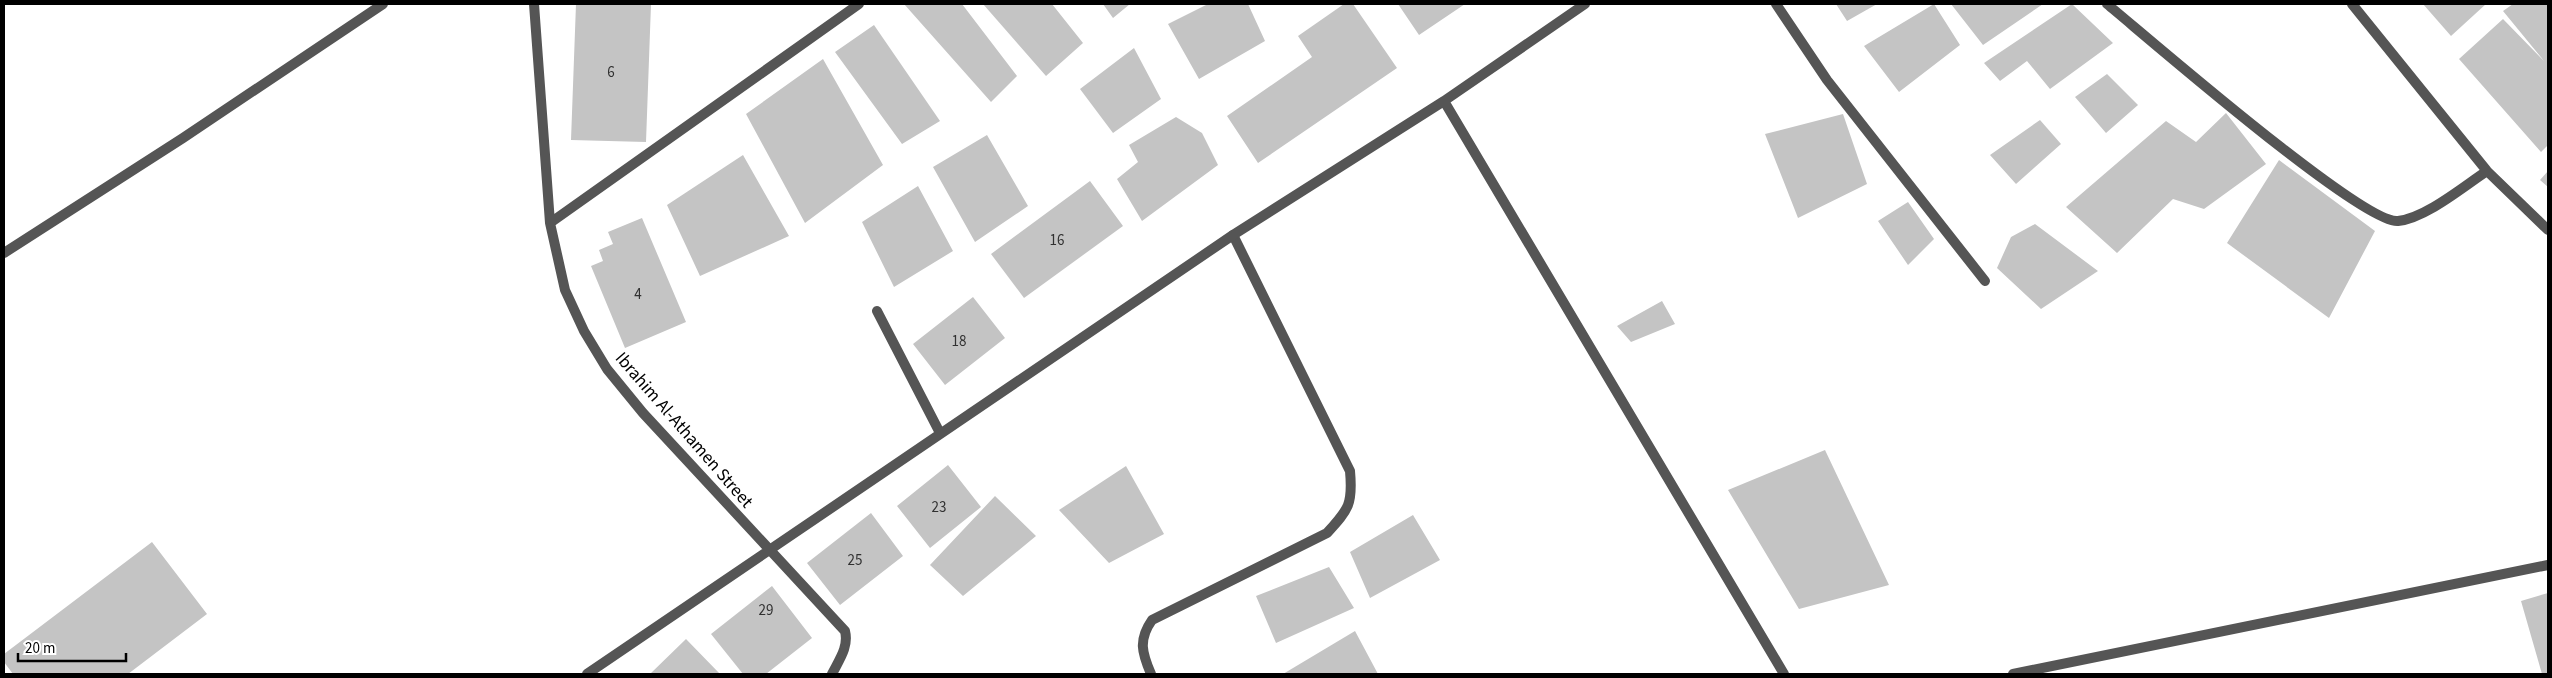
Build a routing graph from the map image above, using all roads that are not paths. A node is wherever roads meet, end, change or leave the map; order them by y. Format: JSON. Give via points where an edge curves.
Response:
{"nodes":[{"id":1,"x":383,"y":4,"type":"edge"},
{"id":2,"x":534,"y":4,"type":"edge"},
{"id":3,"x":859,"y":4,"type":"edge"},
{"id":4,"x":1585,"y":4,"type":"edge"},
{"id":5,"x":1776,"y":4,"type":"edge"},
{"id":6,"x":2107,"y":4,"type":"edge"},
{"id":7,"x":2352,"y":4,"type":"edge"},
{"id":8,"x":1444,"y":101,"type":"junction"},
{"id":9,"x":2487,"y":171,"type":"junction"},
{"id":10,"x":550,"y":223,"type":"junction"},
{"id":11,"x":2548,"y":230,"type":"edge"},
{"id":12,"x":1233,"y":235,"type":"junction"},
{"id":13,"x":4,"y":253,"type":"edge"},
{"id":14,"x":1985,"y":281,"type":"dead end"},
{"id":15,"x":877,"y":311,"type":"dead end"},
{"id":16,"x":940,"y":433,"type":"junction"},
{"id":17,"x":768,"y":550,"type":"junction"},
{"id":18,"x":2548,"y":565,"type":"edge"},
{"id":19,"x":587,"y":674,"type":"edge"},
{"id":20,"x":832,"y":674,"type":"edge"},
{"id":21,"x":1151,"y":674,"type":"edge"},
{"id":22,"x":1784,"y":674,"type":"edge"},
{"id":23,"x":2013,"y":674,"type":"edge"}],
"edges":[{"from":1,"to":13,"type":"street"},
{"from":2,"to":10,"type":"street","name":"Ibrahim Al-Athamen Street"},
{"from":3,"to":10,"type":"street"},
{"from":4,"to":8,"type":"street"},
{"from":5,"to":14,"type":"street","via":[[1827,80]]},
{"from":6,"to":9,"type":"street","via":[[2284,151],[2375,214],[2397,221],[2419,213]]},
{"from":7,"to":9,"type":"street"},
{"from":8,"to":12,"type":"street"},
{"from":8,"to":22,"type":"street"},
{"from":9,"to":11,"type":"street"},
{"from":10,"to":17,"type":"street","name":"Ibrahim Al-Athamen Street","via":[[565,290],[607,369]]},
{"from":12,"to":16,"type":"street"},
{"from":12,"to":21,"type":"street","via":[[1350,471],[1352,496],[1344,515],[1327,533],[1152,620],[1145,630],[1142,651]]},
{"from":15,"to":16,"type":"street"},
{"from":16,"to":17,"type":"street"},
{"from":17,"to":19,"type":"street"},
{"from":17,"to":20,"type":"street","name":"Ibrahim Al-Athamen Street","via":[[845,631],[844,651]]},
{"from":18,"to":23,"type":"street"}]}
